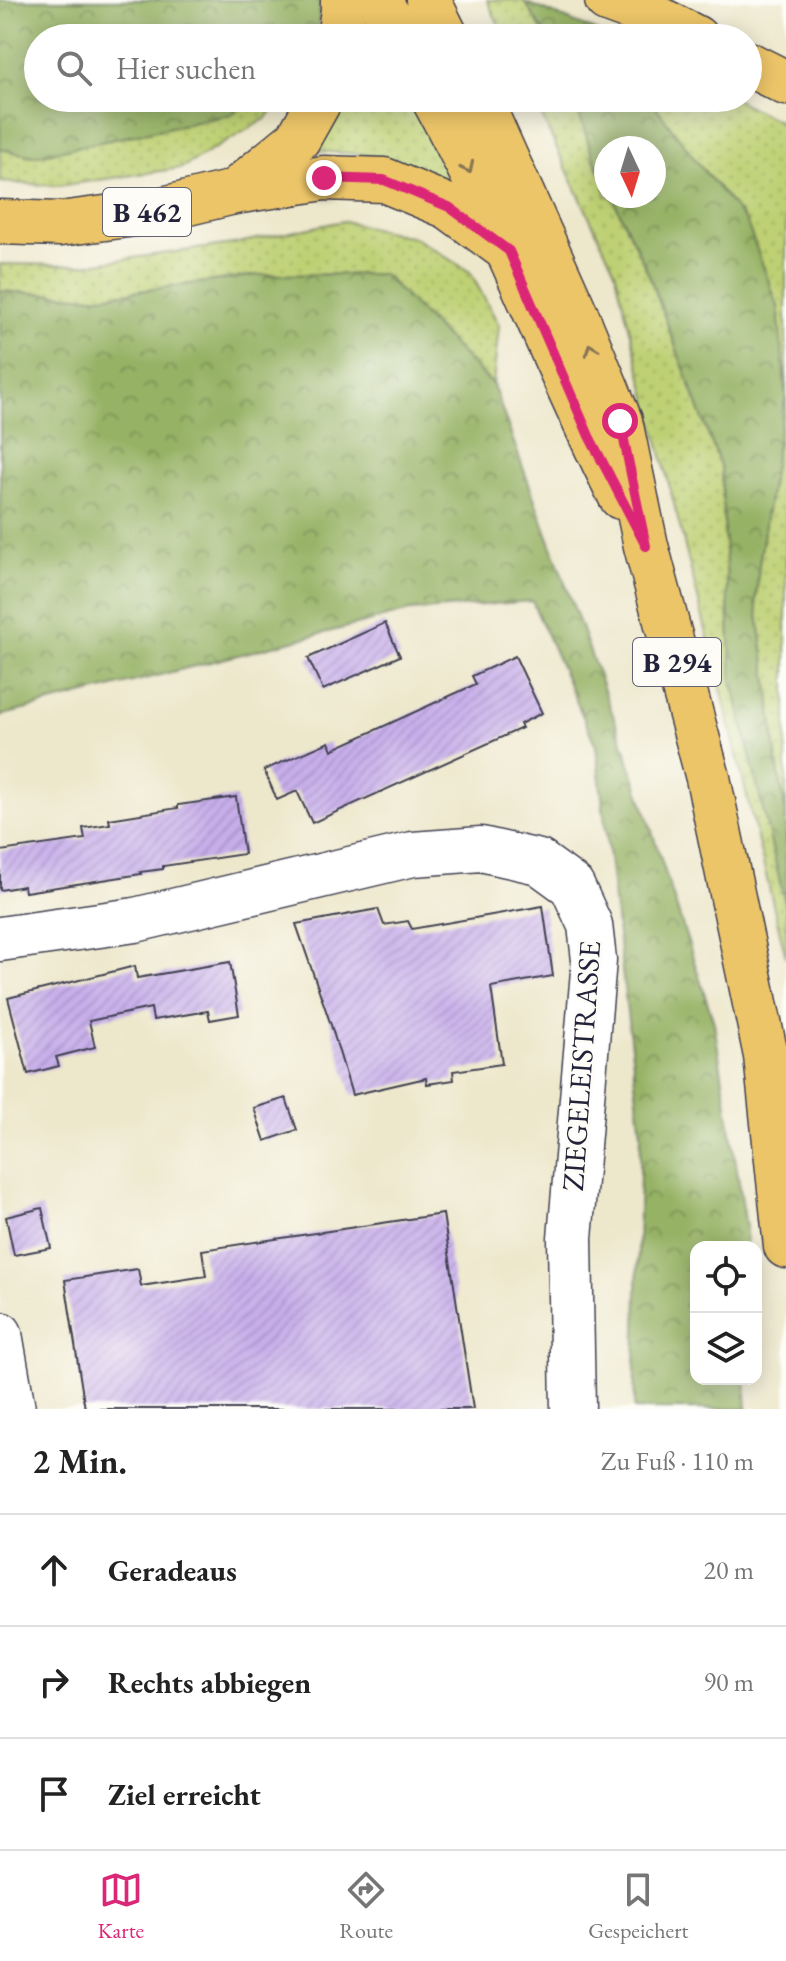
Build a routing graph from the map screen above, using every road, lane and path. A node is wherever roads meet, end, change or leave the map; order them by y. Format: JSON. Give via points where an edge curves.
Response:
{"nodes":[{"id":1,"x":343,"y":0,"type":"edge"},
{"id":2,"x":379,"y":0,"type":"edge"},
{"id":3,"x":428,"y":0,"type":"edge"},
{"id":4,"x":607,"y":0,"type":"edge"},
{"id":5,"x":341,"y":24,"type":"edge"},
{"id":6,"x":392,"y":24,"type":"edge"},
{"id":7,"x":440,"y":24,"type":"edge"},
{"id":8,"x":669,"y":24,"type":"edge"},
{"id":9,"x":762,"y":71,"type":"edge"},
{"id":10,"x":786,"y":83,"type":"edge"},
{"id":11,"x":313,"y":112,"type":"edge"},
{"id":12,"x":440,"y":112,"type":"edge"},
{"id":13,"x":485,"y":112,"type":"edge"},
{"id":14,"x":234,"y":192,"type":"junction"},
{"id":15,"x":0,"y":222,"type":"edge"},
{"id":16,"x":509,"y":251,"type":"junction"},
{"id":17,"x":646,"y":546,"type":"junction"},
{"id":18,"x":0,"y":939,"type":"edge"},
{"id":19,"x":786,"y":1246,"type":"edge"},
{"id":20,"x":0,"y":1334,"type":"edge"},
{"id":21,"x":13,"y":1409,"type":"edge"},
{"id":22,"x":573,"y":1409,"type":"edge"}],
"edges":[{"from":1,"to":5,"type":"main road"},
{"from":2,"to":6,"type":"main road"},
{"from":3,"to":7,"type":"main road"},
{"from":4,"to":8,"type":"main road"},
{"from":9,"to":10,"type":"main road"},
{"from":11,"to":14,"type":"main road","number":"B 462","via":[[298,139]]},
{"from":12,"to":16,"type":"main road","number":"B 294","one_way":true},
{"from":17,"to":13,"type":"main road","number":"B 294","one_way":true,"via":[[620,421]]},
{"from":14,"to":15,"type":"main road","number":"B 462","via":[[150,212],[60,224]]},
{"from":14,"to":16,"type":"main road","via":[[324,178],[384,180],[449,207]]},
{"from":16,"to":17,"type":"main road","number":"B 294","via":[[589,436]]},
{"from":17,"to":19,"type":"main road","number":"B 294","via":[[708,778],[766,1056]]},
{"from":18,"to":22,"type":"street","name":"ZIEGELEISTRASSE","via":[[135,920],[413,854],[481,849],[539,862],[572,886],[590,925],[594,960],[570,1238]]},
{"from":20,"to":21,"type":"street"}]}
